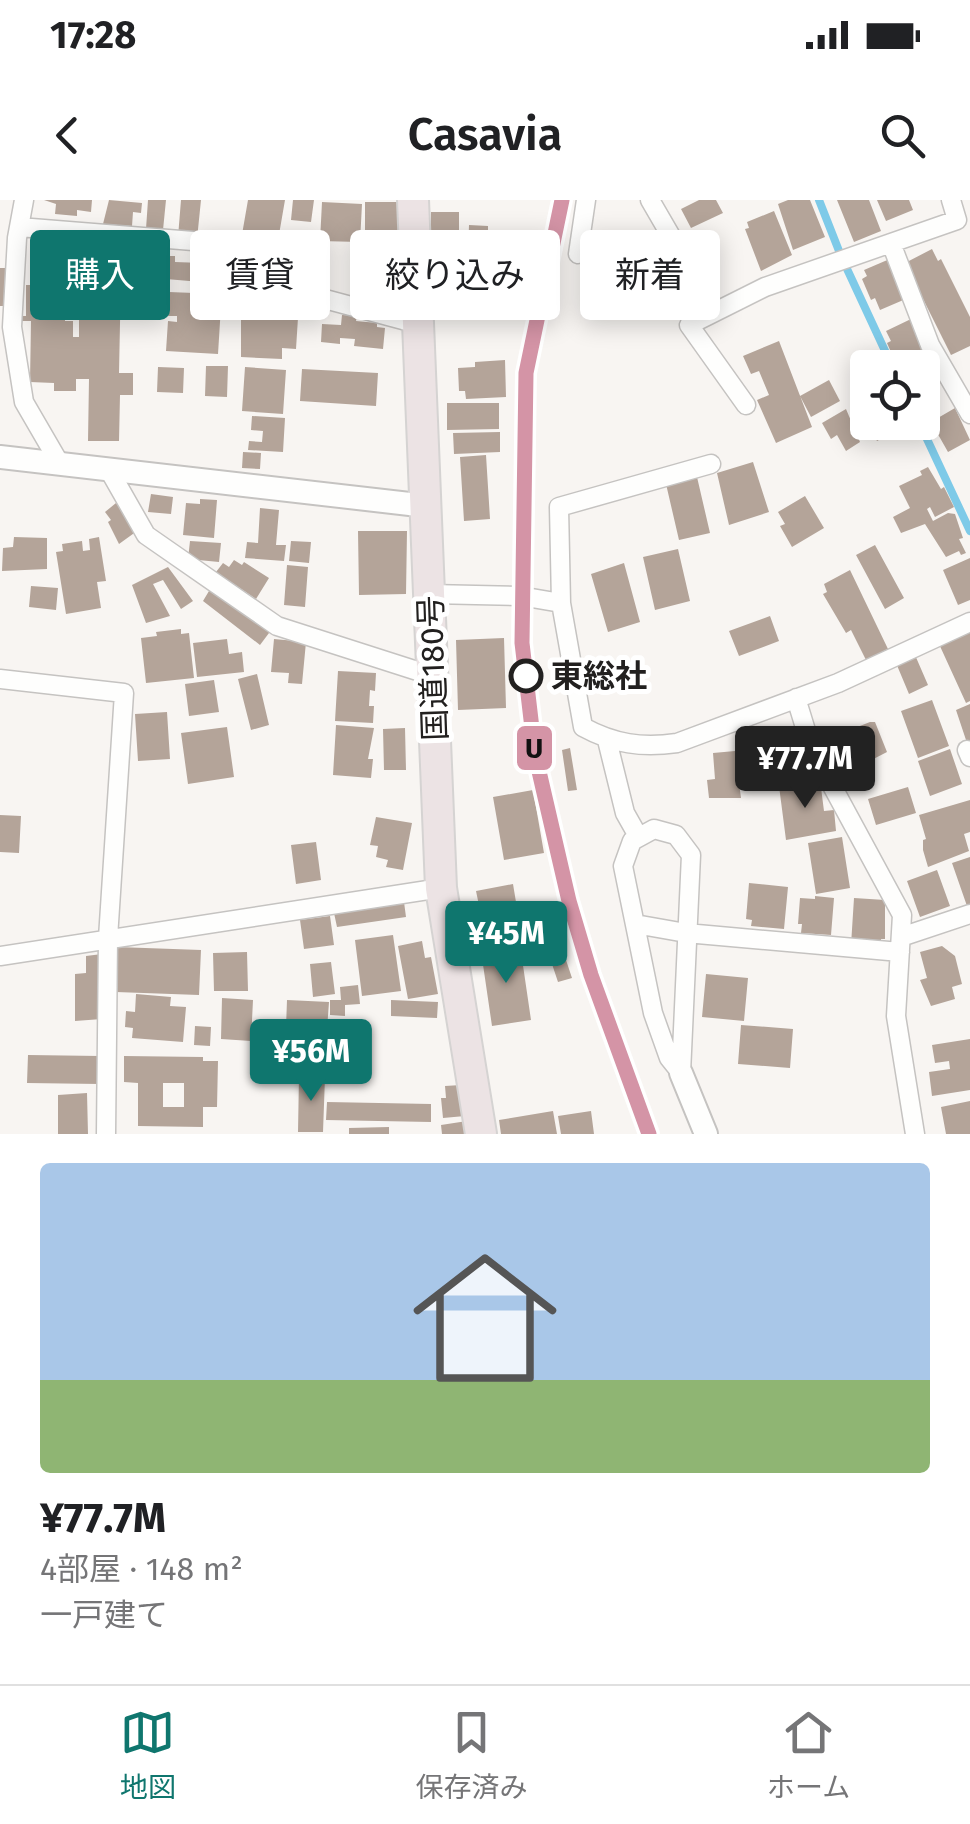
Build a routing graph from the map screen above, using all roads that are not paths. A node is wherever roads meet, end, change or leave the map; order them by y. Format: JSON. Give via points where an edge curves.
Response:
{"nodes":[{"id":1,"x":24,"y":200,"type":"edge"},
{"id":2,"x":413,"y":200,"type":"edge"},
{"id":3,"x":586,"y":200,"type":"edge"},
{"id":4,"x":650,"y":200,"type":"edge"},
{"id":5,"x":951,"y":200,"type":"edge"},
{"id":6,"x":19,"y":227,"type":"junction"},
{"id":7,"x":667,"y":230,"type":"edge"},
{"id":8,"x":891,"y":243,"type":"junction"},
{"id":9,"x":578,"y":254,"type":"dead end"},
{"id":10,"x":720,"y":309,"type":"edge"},
{"id":11,"x":699,"y":320,"type":"edge"},
{"id":12,"x":418,"y":324,"type":"junction"},
{"id":13,"x":746,"y":405,"type":"dead end"},
{"id":14,"x":970,"y":414,"type":"edge"},
{"id":15,"x":0,"y":457,"type":"edge"},
{"id":16,"x":60,"y":464,"type":"junction"},
{"id":17,"x":711,"y":464,"type":"dead end"},
{"id":18,"x":109,"y":470,"type":"junction"},
{"id":19,"x":426,"y":506,"type":"junction"},
{"id":20,"x":430,"y":594,"type":"junction"},
{"id":21,"x":561,"y":603,"type":"junction"},
{"id":22,"x":970,"y":622,"type":"edge"},
{"id":23,"x":433,"y":676,"type":"junction"},
{"id":24,"x":0,"y":679,"type":"edge"},
{"id":25,"x":796,"y":698,"type":"junction"},
{"id":26,"x":607,"y":740,"type":"junction"},
{"id":27,"x":638,"y":836,"type":"junction"},
{"id":28,"x":441,"y":888,"type":"junction"},
{"id":29,"x":970,"y":914,"type":"edge"},
{"id":30,"x":635,"y":924,"type":"junction"},
{"id":31,"x":686,"y":933,"type":"junction"},
{"id":32,"x":108,"y":938,"type":"junction"},
{"id":33,"x":900,"y":945,"type":"junction"},
{"id":34,"x":0,"y":956,"type":"edge"},
{"id":35,"x":681,"y":1073,"type":"junction"},
{"id":36,"x":106,"y":1134,"type":"edge"},
{"id":37,"x":481,"y":1134,"type":"edge"},
{"id":38,"x":706,"y":1134,"type":"edge"},
{"id":39,"x":915,"y":1134,"type":"edge"}],
"edges":[{"from":1,"to":6,"type":"street"},
{"from":2,"to":12,"type":"highway","name":"国道180号"},
{"from":3,"to":9,"type":"street"},
{"from":4,"to":7,"type":"street"},
{"from":5,"to":8,"type":"street","via":[[957,220]]},
{"from":6,"to":12,"type":"street","via":[[194,241],[270,280]]},
{"from":6,"to":16,"type":"street","via":[[12,327],[24,402]]},
{"from":8,"to":10,"type":"street","via":[[765,286]]},
{"from":8,"to":14,"type":"street","via":[[930,345]]},
{"from":11,"to":13,"type":"street","via":[[689,325]]},
{"from":12,"to":19,"type":"highway","name":"国道180号"},
{"from":15,"to":16,"type":"street"},
{"from":16,"to":18,"type":"street"},
{"from":17,"to":21,"type":"street","via":[[559,508]]},
{"from":18,"to":19,"type":"street"},
{"from":18,"to":23,"type":"street","via":[[146,535],[277,626]]},
{"from":19,"to":20,"type":"highway","name":"国道180号"},
{"from":20,"to":21,"type":"street"},
{"from":20,"to":23,"type":"highway","name":"国道180号"},
{"from":21,"to":26,"type":"street","via":[[583,727]]},
{"from":22,"to":25,"type":"street"},
{"from":23,"to":28,"type":"highway","name":"国道180号"},
{"from":24,"to":32,"type":"street","via":[[124,693]]},
{"from":25,"to":26,"type":"street","via":[[677,743]]},
{"from":25,"to":33,"type":"street","via":[[811,747],[902,915]]},
{"from":26,"to":27,"type":"street","via":[[625,813]]},
{"from":27,"to":30,"type":"street","via":[[623,866]]},
{"from":27,"to":31,"type":"street","via":[[663,830],[687,846],[692,865]]},
{"from":28,"to":32,"type":"street"},
{"from":28,"to":37,"type":"highway","name":"国道180号"},
{"from":29,"to":33,"type":"street"},
{"from":30,"to":31,"type":"street"},
{"from":30,"to":35,"type":"street","via":[[653,1012]]},
{"from":31,"to":33,"type":"street"},
{"from":31,"to":35,"type":"street"},
{"from":32,"to":34,"type":"street"},
{"from":32,"to":36,"type":"street"},
{"from":33,"to":39,"type":"street","via":[[896,1016]]},
{"from":35,"to":38,"type":"street"}]}
